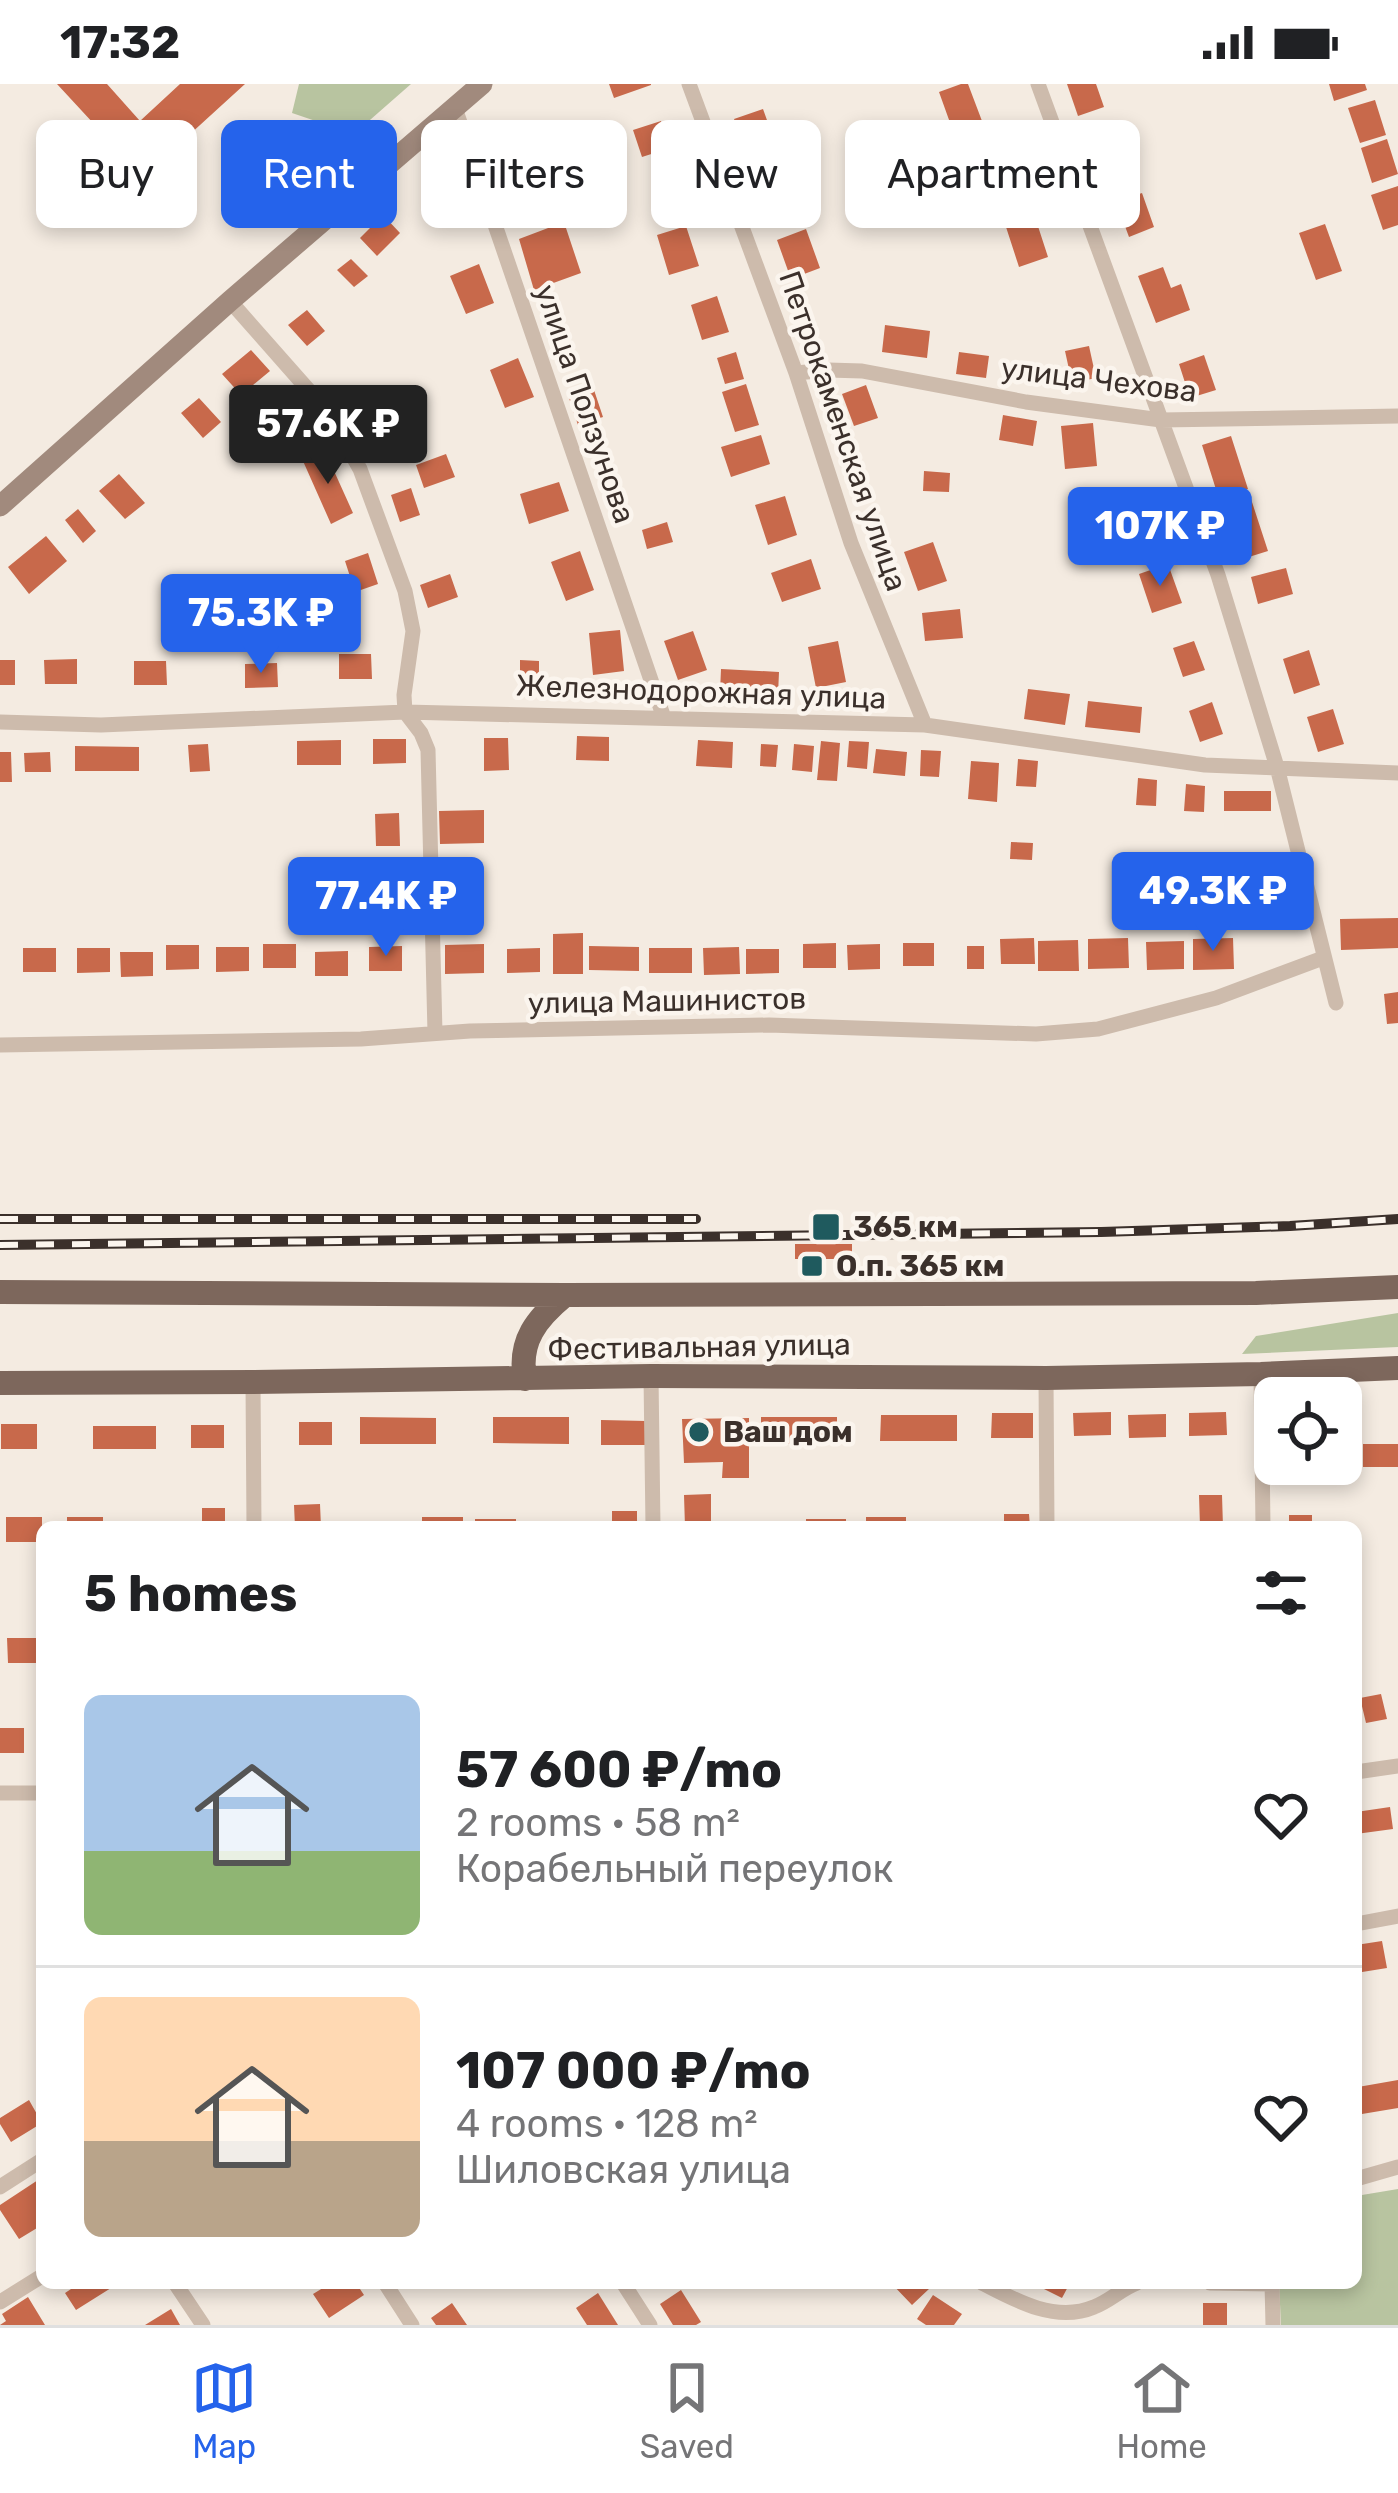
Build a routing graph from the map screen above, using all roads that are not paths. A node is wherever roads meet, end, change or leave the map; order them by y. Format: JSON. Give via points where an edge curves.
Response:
{"nodes":[{"id":1,"x":482,"y":84,"type":"edge"},
{"id":2,"x":689,"y":84,"type":"edge"},
{"id":3,"x":1038,"y":84,"type":"edge"},
{"id":4,"x":455,"y":108,"type":"junction"},
{"id":5,"x":230,"y":301,"type":"junction"},
{"id":6,"x":796,"y":373,"type":"junction"},
{"id":7,"x":1398,"y":416,"type":"edge"},
{"id":8,"x":1160,"y":420,"type":"junction"},
{"id":9,"x":0,"y":506,"type":"edge"},
{"id":10,"x":405,"y":712,"type":"junction"},
{"id":11,"x":664,"y":718,"type":"junction"},
{"id":12,"x":0,"y":722,"type":"edge"},
{"id":13,"x":925,"y":725,"type":"junction"},
{"id":14,"x":1277,"y":767,"type":"junction"},
{"id":15,"x":1398,"y":773,"type":"edge"},
{"id":16,"x":1323,"y":958,"type":"junction"},
{"id":17,"x":1336,"y":1004,"type":"dead end"},
{"id":18,"x":435,"y":1033,"type":"junction"},
{"id":19,"x":0,"y":1045,"type":"edge"},
{"id":20,"x":1398,"y":1287,"type":"edge"},
{"id":21,"x":0,"y":1292,"type":"edge"},
{"id":22,"x":565,"y":1295,"type":"junction"},
{"id":23,"x":1398,"y":1368,"type":"edge"},
{"id":24,"x":1262,"y":1374,"type":"junction"},
{"id":25,"x":651,"y":1376,"type":"junction"},
{"id":26,"x":1046,"y":1378,"type":"junction"},
{"id":27,"x":525,"y":1379,"type":"junction"},
{"id":28,"x":254,"y":1382,"type":"junction"},
{"id":29,"x":0,"y":1383,"type":"edge"},
{"id":30,"x":254,"y":1521,"type":"edge"},
{"id":31,"x":653,"y":1521,"type":"edge"},
{"id":32,"x":1047,"y":1521,"type":"edge"},
{"id":33,"x":1263,"y":1521,"type":"edge"},
{"id":34,"x":1398,"y":1766,"type":"edge"},
{"id":35,"x":1362,"y":1771,"type":"edge"},
{"id":36,"x":0,"y":1793,"type":"edge"},
{"id":37,"x":36,"y":1793,"type":"edge"},
{"id":38,"x":1398,"y":1916,"type":"edge"},
{"id":39,"x":1362,"y":1923,"type":"edge"},
{"id":40,"x":36,"y":2164,"type":"edge"},
{"id":41,"x":1398,"y":2167,"type":"edge"},
{"id":42,"x":1362,"y":2177,"type":"edge"},
{"id":43,"x":0,"y":2188,"type":"edge"},
{"id":44,"x":36,"y":2280,"type":"edge"},
{"id":45,"x":179,"y":2289,"type":"edge"},
{"id":46,"x":389,"y":2289,"type":"edge"},
{"id":47,"x":626,"y":2289,"type":"edge"},
{"id":48,"x":994,"y":2289,"type":"edge"},
{"id":49,"x":1124,"y":2289,"type":"edge"},
{"id":50,"x":1272,"y":2289,"type":"edge"},
{"id":51,"x":0,"y":2302,"type":"edge"},
{"id":52,"x":203,"y":2325,"type":"edge"},
{"id":53,"x":412,"y":2325,"type":"edge"},
{"id":54,"x":650,"y":2325,"type":"edge"},
{"id":55,"x":1273,"y":2325,"type":"edge"}],
"edges":[{"from":1,"to":4,"type":"main road"},
{"from":2,"to":6,"type":"street","name":"Петрокаменская улица"},
{"from":3,"to":8,"type":"street"},
{"from":4,"to":5,"type":"main road"},
{"from":4,"to":11,"type":"street","name":"улица Ползунова"},
{"from":5,"to":9,"type":"main road"},
{"from":5,"to":10,"type":"street","via":[[327,411],[360,469],[406,591],[413,632]]},
{"from":6,"to":8,"type":"street","name":"улица Чехова","via":[[862,371]]},
{"from":6,"to":13,"type":"street","name":"Петрокаменская улица","via":[[851,543]]},
{"from":7,"to":8,"type":"street","name":"улица Чехова"},
{"from":8,"to":14,"type":"street"},
{"from":10,"to":11,"type":"street","name":"Железнодорожная улица"},
{"from":10,"to":12,"type":"street","name":"Железнодорожная улица"},
{"from":10,"to":18,"type":"street","via":[[428,750]]},
{"from":11,"to":13,"type":"street","name":"Железнодорожная улица"},
{"from":13,"to":14,"type":"street","name":"Железнодорожная улица","via":[[1205,765]]},
{"from":14,"to":15,"type":"street","name":"Железнодорожная улица"},
{"from":14,"to":16,"type":"street"},
{"from":16,"to":17,"type":"street"},
{"from":16,"to":18,"type":"street","name":"улица Машинистов","via":[[1098,1029]]},
{"from":18,"to":19,"type":"street","name":"улица Машинистов"},
{"from":20,"to":22,"type":"main road","name":"Фестивальная улица"},
{"from":21,"to":22,"type":"main road","name":"Фестивальная улица"},
{"from":22,"to":27,"type":"main road","via":[[531,1329]]},
{"from":23,"to":24,"type":"main road","name":"Фестивальная улица"},
{"from":24,"to":26,"type":"main road","name":"Фестивальная улица"},
{"from":24,"to":33,"type":"street"},
{"from":25,"to":26,"type":"main road","name":"Фестивальная улица"},
{"from":25,"to":27,"type":"main road","name":"Фестивальная улица"},
{"from":25,"to":31,"type":"street"},
{"from":26,"to":32,"type":"street"},
{"from":27,"to":28,"type":"main road","name":"Фестивальная улица"},
{"from":28,"to":29,"type":"main road","name":"Фестивальная улица"},
{"from":28,"to":30,"type":"street"},
{"from":34,"to":35,"type":"street"},
{"from":36,"to":37,"type":"street"},
{"from":38,"to":39,"type":"street"},
{"from":40,"to":43,"type":"street"},
{"from":41,"to":42,"type":"street"},
{"from":44,"to":51,"type":"street"},
{"from":45,"to":52,"type":"street"},
{"from":46,"to":53,"type":"street"},
{"from":47,"to":54,"type":"street"},
{"from":48,"to":49,"type":"street","via":[[1065,2313],[1101,2305]]},
{"from":50,"to":55,"type":"street"}]}
